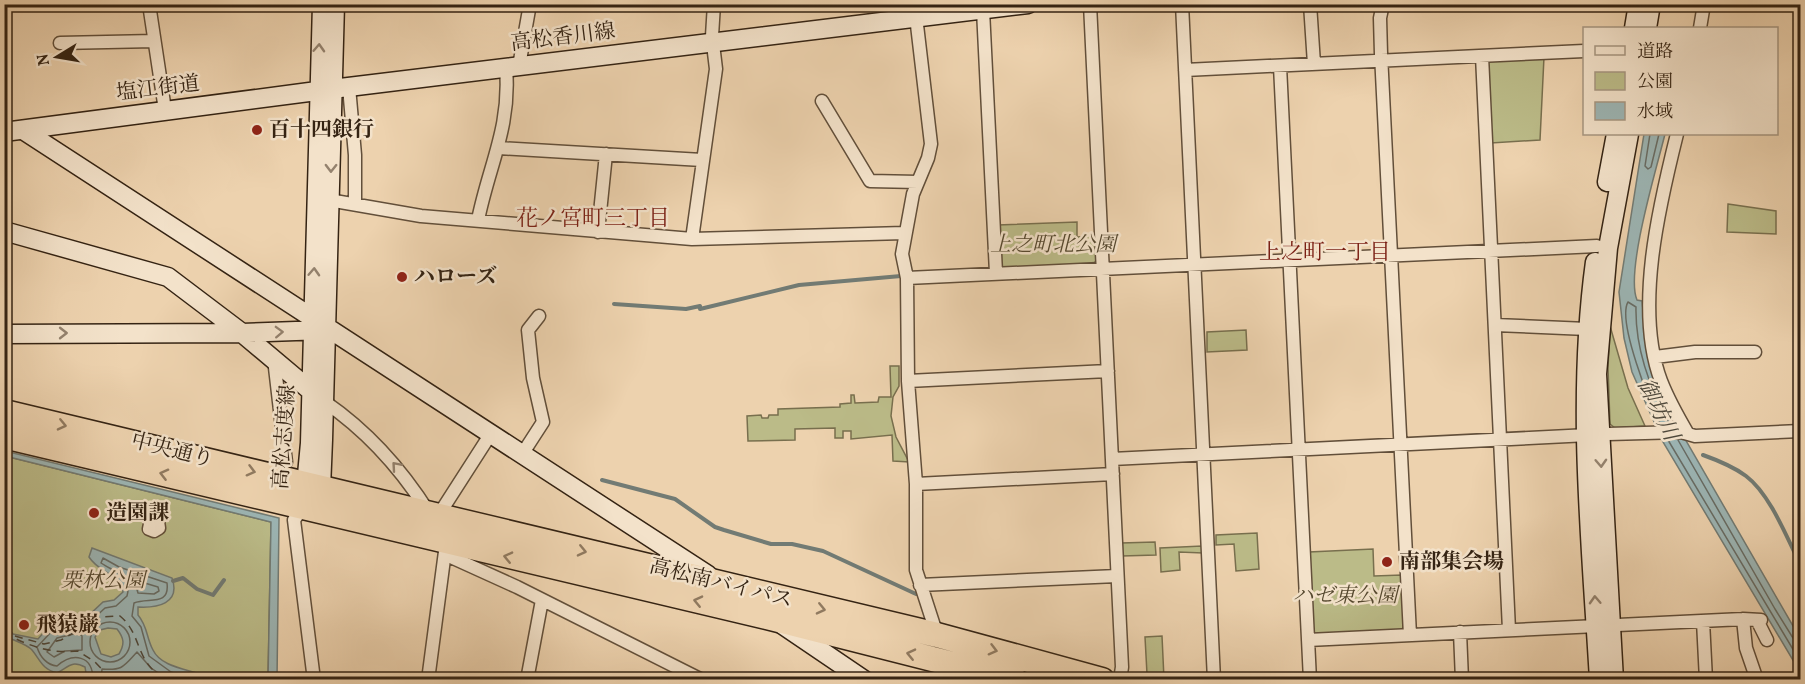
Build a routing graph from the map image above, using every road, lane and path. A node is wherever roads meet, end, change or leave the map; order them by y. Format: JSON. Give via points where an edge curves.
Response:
{"nodes":[{"id":1,"x":149,"y":4,"type":"edge"},
{"id":2,"x":322,"y":4,"type":"edge"},
{"id":3,"x":335,"y":4,"type":"edge"},
{"id":4,"x":530,"y":4,"type":"edge"},
{"id":5,"x":714,"y":4,"type":"edge"},
{"id":6,"x":1028,"y":4,"type":"edge"},
{"id":7,"x":1090,"y":4,"type":"edge"},
{"id":8,"x":1182,"y":4,"type":"edge"},
{"id":9,"x":1310,"y":4,"type":"edge"},
{"id":10,"x":1383,"y":4,"type":"edge"},
{"id":11,"x":1638,"y":4,"type":"edge"},
{"id":12,"x":1651,"y":4,"type":"edge"},
{"id":13,"x":1704,"y":4,"type":"edge"},
{"id":14,"x":983,"y":10,"type":"junction"},
{"id":15,"x":917,"y":11,"type":"edge"},
{"id":16,"x":1634,"y":27,"type":"edge"},
{"id":17,"x":1647,"y":27,"type":"edge"},
{"id":18,"x":1700,"y":27,"type":"edge"},
{"id":19,"x":154,"y":40,"type":"junction"},
{"id":20,"x":60,"y":43,"type":"dead end"},
{"id":21,"x":712,"y":43,"type":"junction"},
{"id":22,"x":1583,"y":51,"type":"edge"},
{"id":23,"x":1482,"y":56,"type":"junction"},
{"id":24,"x":1382,"y":60,"type":"junction"},
{"id":25,"x":1314,"y":64,"type":"junction"},
{"id":26,"x":1280,"y":66,"type":"junction"},
{"id":27,"x":513,"y":67,"type":"junction"},
{"id":28,"x":1185,"y":70,"type":"junction"},
{"id":29,"x":333,"y":89,"type":"junction"},
{"id":30,"x":822,"y":102,"type":"dead end"},
{"id":31,"x":165,"y":110,"type":"junction"},
{"id":32,"x":62,"y":124,"type":"junction"},
{"id":33,"x":14,"y":131,"type":"edge"},
{"id":34,"x":1616,"y":135,"type":"edge"},
{"id":35,"x":1629,"y":135,"type":"edge"},
{"id":36,"x":1677,"y":135,"type":"edge"},
{"id":37,"x":499,"y":148,"type":"junction"},
{"id":38,"x":606,"y":154,"type":"junction"},
{"id":39,"x":66,"y":157,"type":"junction"},
{"id":40,"x":702,"y":160,"type":"junction"},
{"id":41,"x":918,"y":182,"type":"junction"},
{"id":42,"x":324,"y":199,"type":"junction"},
{"id":43,"x":355,"y":202,"type":"junction"},
{"id":44,"x":478,"y":220,"type":"junction"},
{"id":45,"x":4,"y":231,"type":"edge"},
{"id":46,"x":598,"y":232,"type":"junction"},
{"id":47,"x":904,"y":233,"type":"junction"},
{"id":48,"x":692,"y":239,"type":"junction"},
{"id":49,"x":1597,"y":246,"type":"junction"},
{"id":50,"x":1491,"y":249,"type":"junction"},
{"id":51,"x":1392,"y":254,"type":"junction"},
{"id":52,"x":1289,"y":259,"type":"junction"},
{"id":53,"x":1195,"y":264,"type":"junction"},
{"id":54,"x":1103,"y":268,"type":"junction"},
{"id":55,"x":996,"y":273,"type":"junction"},
{"id":56,"x":907,"y":278,"type":"junction"},
{"id":57,"x":539,"y":316,"type":"dead end"},
{"id":58,"x":1495,"y":325,"type":"junction"},
{"id":59,"x":317,"y":326,"type":"junction"},
{"id":60,"x":1587,"y":329,"type":"junction"},
{"id":61,"x":4,"y":333,"type":"edge"},
{"id":62,"x":242,"y":333,"type":"junction"},
{"id":63,"x":1755,"y":352,"type":"dead end"},
{"id":64,"x":1655,"y":357,"type":"junction"},
{"id":65,"x":274,"y":359,"type":"junction"},
{"id":66,"x":1108,"y":371,"type":"junction"},
{"id":67,"x":909,"y":381,"type":"junction"},
{"id":68,"x":318,"y":396,"type":"junction"},
{"id":69,"x":4,"y":412,"type":"edge"},
{"id":70,"x":1800,"y":431,"type":"edge"},
{"id":71,"x":1685,"y":433,"type":"junction"},
{"id":72,"x":490,"y":435,"type":"junction"},
{"id":73,"x":1593,"y":435,"type":"junction"},
{"id":74,"x":4,"y":436,"type":"edge"},
{"id":75,"x":1500,"y":440,"type":"junction"},
{"id":76,"x":1401,"y":444,"type":"junction"},
{"id":77,"x":1299,"y":449,"type":"junction"},
{"id":78,"x":1204,"y":454,"type":"junction"},
{"id":79,"x":521,"y":456,"type":"junction"},
{"id":80,"x":1112,"y":459,"type":"junction"},
{"id":81,"x":286,"y":462,"type":"dead end"},
{"id":82,"x":1113,"y":474,"type":"junction"},
{"id":83,"x":916,"y":484,"type":"junction"},
{"id":84,"x":321,"y":498,"type":"junction"},
{"id":85,"x":434,"y":515,"type":"junction"},
{"id":86,"x":446,"y":542,"type":"junction"},
{"id":87,"x":1117,"y":576,"type":"junction"},
{"id":88,"x":920,"y":585,"type":"junction"},
{"id":89,"x":723,"y":586,"type":"junction"},
{"id":90,"x":542,"y":600,"type":"junction"},
{"id":91,"x":775,"y":619,"type":"junction"},
{"id":92,"x":1743,"y":619,"type":"junction"},
{"id":93,"x":1703,"y":621,"type":"junction"},
{"id":94,"x":1603,"y":625,"type":"junction"},
{"id":95,"x":1509,"y":630,"type":"junction"},
{"id":96,"x":1460,"y":632,"type":"junction"},
{"id":97,"x":937,"y":635,"type":"junction"},
{"id":98,"x":1410,"y":635,"type":"junction"},
{"id":99,"x":1308,"y":640,"type":"junction"},
{"id":100,"x":1767,"y":640,"type":"dead end"},
{"id":101,"x":947,"y":671,"type":"edge"},
{"id":102,"x":695,"y":678,"type":"edge"},
{"id":103,"x":314,"y":680,"type":"edge"},
{"id":104,"x":428,"y":680,"type":"edge"},
{"id":105,"x":527,"y":680,"type":"edge"},
{"id":106,"x":864,"y":680,"type":"edge"},
{"id":107,"x":1015,"y":680,"type":"edge"},
{"id":108,"x":1102,"y":680,"type":"edge"},
{"id":109,"x":1120,"y":680,"type":"edge"},
{"id":110,"x":1215,"y":680,"type":"edge"},
{"id":111,"x":1310,"y":680,"type":"edge"},
{"id":112,"x":1462,"y":680,"type":"edge"},
{"id":113,"x":1599,"y":680,"type":"edge"},
{"id":114,"x":1614,"y":680,"type":"edge"},
{"id":115,"x":1706,"y":680,"type":"edge"},
{"id":116,"x":1757,"y":680,"type":"edge"}],
"edges":[{"from":1,"to":19,"type":"street"},
{"from":29,"to":2,"type":"street","name":"高松志度線","one_way":true},
{"from":3,"to":29,"type":"street","name":"高松志度線"},
{"from":4,"to":27,"type":"street"},
{"from":5,"to":21,"type":"street"},
{"from":6,"to":14,"type":"street","name":"高松香川線"},
{"from":7,"to":54,"type":"street"},
{"from":8,"to":28,"type":"street"},
{"from":9,"to":25,"type":"street"},
{"from":10,"to":24,"type":"street"},
{"from":11,"to":16,"type":"street"},
{"from":12,"to":17,"type":"street"},
{"from":13,"to":18,"type":"street"},
{"from":14,"to":15,"type":"street","name":"高松香川線"},
{"from":14,"to":55,"type":"street"},
{"from":15,"to":21,"type":"street","name":"高松香川線"},
{"from":15,"to":41,"type":"street","via":[[931,144]]},
{"from":19,"to":20,"type":"street"},
{"from":19,"to":31,"type":"street"},
{"from":21,"to":27,"type":"street","name":"高松香川線"},
{"from":21,"to":40,"type":"street","via":[[716,69]]},
{"from":22,"to":23,"type":"street"},
{"from":23,"to":24,"type":"street"},
{"from":23,"to":50,"type":"street"},
{"from":24,"to":25,"type":"street"},
{"from":24,"to":51,"type":"street"},
{"from":25,"to":26,"type":"street"},
{"from":26,"to":28,"type":"street"},
{"from":26,"to":52,"type":"street"},
{"from":27,"to":29,"type":"street","name":"高松香川線"},
{"from":27,"to":37,"type":"street"},
{"from":28,"to":53,"type":"street"},
{"from":29,"to":31,"type":"street","name":"塩江街道"},
{"from":29,"to":42,"type":"street","name":"高松志度線"},
{"from":29,"to":43,"type":"street","via":[[355,155]]},
{"from":30,"to":41,"type":"street","via":[[826,118],[867,165],[870,181]]},
{"from":31,"to":32,"type":"street","name":"塩江街道"},
{"from":32,"to":33,"type":"street","name":"塩江街道"},
{"from":32,"to":39,"type":"street","via":[[61,147]]},
{"from":33,"to":39,"type":"street"},
{"from":34,"to":49,"type":"street"},
{"from":35,"to":73,"type":"street","via":[[1608,248]]},
{"from":36,"to":64,"type":"street","via":[[1660,210],[1649,294]]},
{"from":37,"to":38,"type":"street"},
{"from":37,"to":44,"type":"street"},
{"from":38,"to":40,"type":"street"},
{"from":38,"to":46,"type":"street"},
{"from":39,"to":59,"type":"street","via":[[209,249]]},
{"from":40,"to":48,"type":"street"},
{"from":41,"to":47,"type":"street"},
{"from":42,"to":43,"type":"street"},
{"from":42,"to":59,"type":"street","name":"高松志度線"},
{"from":43,"to":44,"type":"street","via":[[421,216]]},
{"from":44,"to":46,"type":"street"},
{"from":45,"to":62,"type":"street","via":[[168,277]]},
{"from":46,"to":48,"type":"street"},
{"from":47,"to":48,"type":"street"},
{"from":47,"to":56,"type":"street","via":[[902,254]]},
{"from":49,"to":50,"type":"street"},
{"from":49,"to":60,"type":"street"},
{"from":50,"to":51,"type":"street"},
{"from":50,"to":58,"type":"street"},
{"from":51,"to":52,"type":"street"},
{"from":51,"to":76,"type":"street"},
{"from":52,"to":53,"type":"street"},
{"from":52,"to":77,"type":"street"},
{"from":53,"to":54,"type":"street"},
{"from":53,"to":78,"type":"street"},
{"from":54,"to":55,"type":"street"},
{"from":54,"to":66,"type":"street"},
{"from":55,"to":56,"type":"street"},
{"from":56,"to":67,"type":"street"},
{"from":57,"to":79,"type":"street","via":[[528,330],[543,422]]},
{"from":58,"to":60,"type":"street"},
{"from":58,"to":75,"type":"street"},
{"from":62,"to":59,"type":"street","one_way":true},
{"from":59,"to":68,"type":"street","name":"高松志度線"},
{"from":59,"to":72,"type":"street"},
{"from":60,"to":73,"type":"street"},
{"from":61,"to":62,"type":"street","one_way":true},
{"from":62,"to":65,"type":"street"},
{"from":63,"to":64,"type":"street"},
{"from":64,"to":71,"type":"street","via":[[1661,381]]},
{"from":65,"to":68,"type":"street"},
{"from":65,"to":81,"type":"street"},
{"from":66,"to":67,"type":"street"},
{"from":66,"to":80,"type":"street"},
{"from":67,"to":83,"type":"street"},
{"from":68,"to":84,"type":"street","name":"高松志度線"},
{"from":85,"to":68,"type":"street","one_way":true,"via":[[393,463]]},
{"from":69,"to":84,"type":"highway","name":"中央通り","one_way":true},
{"from":70,"to":71,"type":"street"},
{"from":71,"to":73,"type":"street"},
{"from":72,"to":79,"type":"street"},
{"from":72,"to":85,"type":"street"},
{"from":73,"to":75,"type":"street"},
{"from":73,"to":94,"type":"street"},
{"from":84,"to":74,"type":"highway","name":"中央通り","one_way":true},
{"from":75,"to":76,"type":"street"},
{"from":75,"to":95,"type":"street"},
{"from":76,"to":77,"type":"street"},
{"from":76,"to":98,"type":"street"},
{"from":77,"to":78,"type":"street"},
{"from":77,"to":99,"type":"street"},
{"from":78,"to":80,"type":"street"},
{"from":78,"to":110,"type":"street"},
{"from":79,"to":89,"type":"street"},
{"from":80,"to":82,"type":"street"},
{"from":82,"to":83,"type":"street"},
{"from":82,"to":87,"type":"street"},
{"from":83,"to":88,"type":"street","via":[[916,570]]},
{"from":84,"to":85,"type":"highway","name":"高松南バイパス"},
{"from":84,"to":86,"type":"highway","name":"高松南バイパス"},
{"from":84,"to":103,"type":"street","via":[[294,520]]},
{"from":85,"to":89,"type":"highway","name":"高松南バイパス","one_way":true},
{"from":86,"to":90,"type":"street","via":[[453,558]]},
{"from":91,"to":86,"type":"highway","name":"高松南バイパス","one_way":true},
{"from":86,"to":104,"type":"street"},
{"from":87,"to":88,"type":"street"},
{"from":87,"to":109,"type":"street"},
{"from":88,"to":97,"type":"street"},
{"from":89,"to":91,"type":"street"},
{"from":89,"to":97,"type":"highway","name":"高松南バイパス","one_way":true},
{"from":90,"to":102,"type":"street"},
{"from":90,"to":105,"type":"street"},
{"from":101,"to":91,"type":"highway","name":"高松南バイパス","one_way":true},
{"from":91,"to":106,"type":"street"},
{"from":92,"to":93,"type":"street"},
{"from":92,"to":100,"type":"street","via":[[1759,620]]},
{"from":92,"to":116,"type":"street","via":[[1746,648]]},
{"from":93,"to":94,"type":"street"},
{"from":93,"to":115,"type":"street"},
{"from":94,"to":95,"type":"street"},
{"from":94,"to":113,"type":"street"},
{"from":94,"to":114,"type":"street"},
{"from":95,"to":96,"type":"street"},
{"from":96,"to":98,"type":"street"},
{"from":96,"to":112,"type":"street"},
{"from":97,"to":101,"type":"street"},
{"from":97,"to":108,"type":"highway","name":"高松南バイパス","one_way":true},
{"from":98,"to":99,"type":"street"},
{"from":99,"to":111,"type":"street"},
{"from":101,"to":107,"type":"highway","name":"高松南バイパス"}]}
